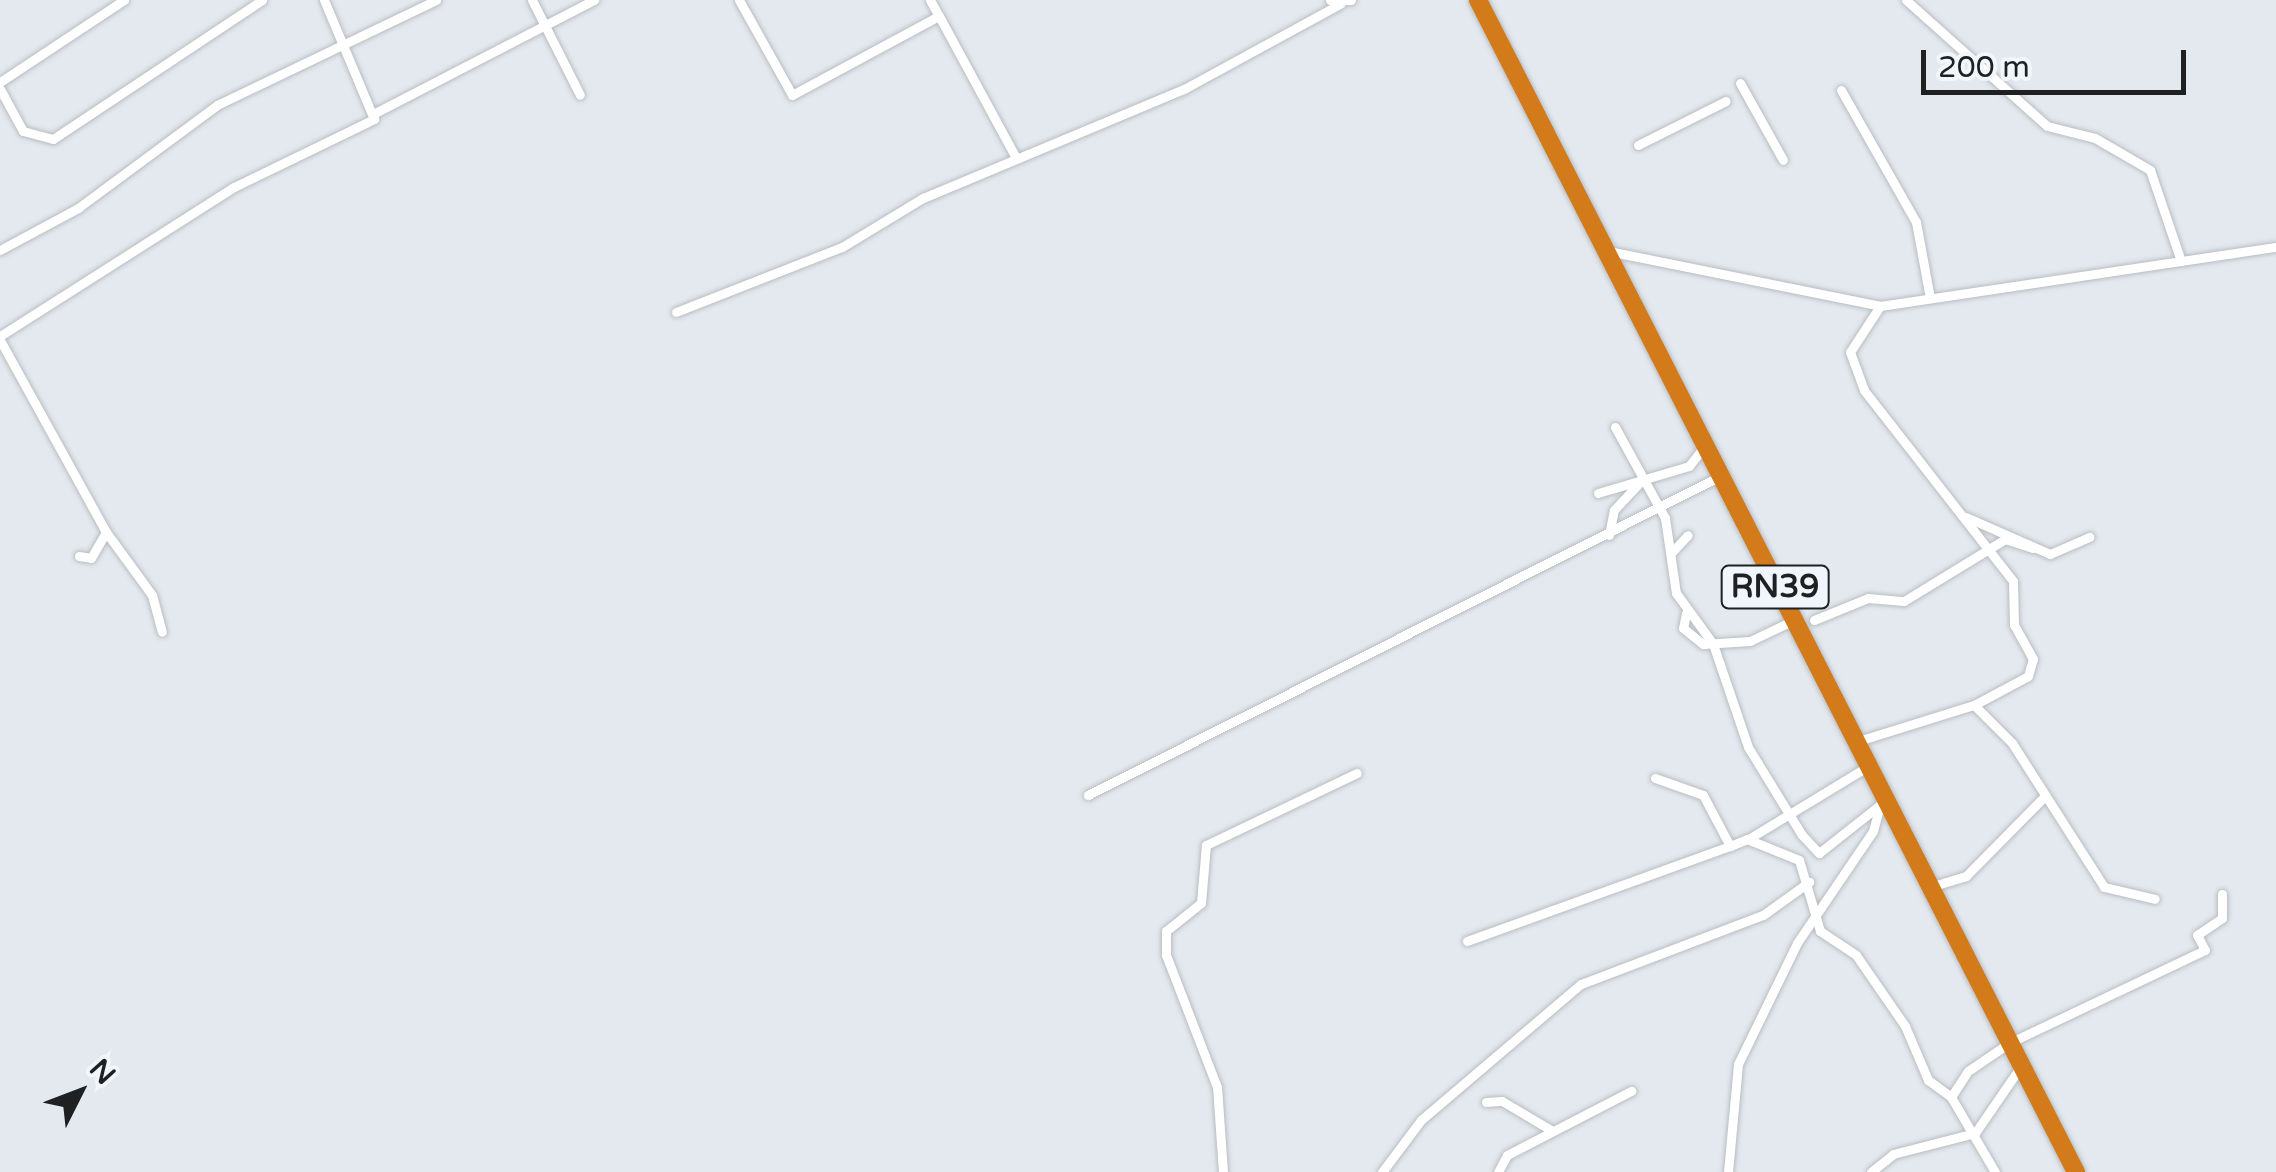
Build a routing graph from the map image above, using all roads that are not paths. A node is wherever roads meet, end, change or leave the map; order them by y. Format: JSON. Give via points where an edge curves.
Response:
{"nodes":[{"id":1,"x":124,"y":0,"type":"edge"},
{"id":2,"x":262,"y":0,"type":"edge"},
{"id":3,"x":324,"y":0,"type":"edge"},
{"id":4,"x":436,"y":0,"type":"edge"},
{"id":5,"x":532,"y":0,"type":"edge"},
{"id":6,"x":594,"y":0,"type":"edge"},
{"id":7,"x":738,"y":0,"type":"edge"},
{"id":8,"x":930,"y":0,"type":"edge"},
{"id":9,"x":1351,"y":0,"type":"edge"},
{"id":10,"x":1478,"y":0,"type":"edge"},
{"id":11,"x":1906,"y":0,"type":"edge"},
{"id":12,"x":1335,"y":2,"type":"edge"},
{"id":13,"x":938,"y":16,"type":"junction"},
{"id":14,"x":542,"y":26,"type":"junction"},
{"id":15,"x":347,"y":43,"type":"junction"},
{"id":16,"x":1740,"y":83,"type":"dead end"},
{"id":17,"x":0,"y":86,"type":"edge"},
{"id":18,"x":1841,"y":90,"type":"dead end"},
{"id":19,"x":580,"y":96,"type":"dead end"},
{"id":20,"x":1726,"y":101,"type":"dead end"},
{"id":21,"x":374,"y":114,"type":"junction"},
{"id":22,"x":1638,"y":144,"type":"dead end"},
{"id":23,"x":1016,"y":158,"type":"junction"},
{"id":24,"x":1783,"y":160,"type":"dead end"},
{"id":25,"x":2276,"y":247,"type":"edge"},
{"id":26,"x":0,"y":250,"type":"edge"},
{"id":27,"x":1608,"y":251,"type":"junction"},
{"id":28,"x":2181,"y":261,"type":"junction"},
{"id":29,"x":1930,"y":298,"type":"junction"},
{"id":30,"x":1880,"y":306,"type":"junction"},
{"id":31,"x":676,"y":312,"type":"dead end"},
{"id":32,"x":0,"y":338,"type":"edge"},
{"id":33,"x":1616,"y":427,"type":"dead end"},
{"id":34,"x":1705,"y":445,"type":"junction"},
{"id":35,"x":1720,"y":476,"type":"junction"},
{"id":36,"x":1638,"y":483,"type":"junction"},
{"id":37,"x":1598,"y":493,"type":"dead end"},
{"id":38,"x":1658,"y":511,"type":"junction"},
{"id":39,"x":1963,"y":515,"type":"junction"},
{"id":40,"x":106,"y":532,"type":"junction"},
{"id":41,"x":1609,"y":535,"type":"junction"},
{"id":42,"x":1688,"y":535,"type":"dead end"},
{"id":43,"x":2089,"y":538,"type":"dead end"},
{"id":44,"x":1986,"y":546,"type":"junction"},
{"id":45,"x":2033,"y":548,"type":"junction"},
{"id":46,"x":1672,"y":552,"type":"junction"},
{"id":47,"x":79,"y":556,"type":"dead end"},
{"id":48,"x":1814,"y":620,"type":"dead end"},
{"id":49,"x":1792,"y":621,"type":"junction"},
{"id":50,"x":162,"y":632,"type":"dead end"},
{"id":51,"x":1713,"y":644,"type":"junction"},
{"id":52,"x":1974,"y":704,"type":"junction"},
{"id":53,"x":1852,"y":743,"type":"junction"},
{"id":54,"x":1866,"y":768,"type":"junction"},
{"id":55,"x":1357,"y":773,"type":"dead end"},
{"id":56,"x":1655,"y":778,"type":"dead end"},
{"id":57,"x":1088,"y":794,"type":"dead end"},
{"id":58,"x":2044,"y":797,"type":"junction"},
{"id":59,"x":1879,"y":798,"type":"junction"},
{"id":60,"x":1794,"y":811,"type":"junction"},
{"id":61,"x":1747,"y":840,"type":"junction"},
{"id":62,"x":1730,"y":846,"type":"junction"},
{"id":63,"x":1810,"y":882,"type":"junction"},
{"id":64,"x":1927,"y":888,"type":"junction"},
{"id":65,"x":2222,"y":894,"type":"dead end"},
{"id":66,"x":2155,"y":899,"type":"dead end"},
{"id":67,"x":1818,"y":914,"type":"junction"},
{"id":68,"x":1468,"y":941,"type":"dead end"},
{"id":69,"x":2009,"y":1043,"type":"junction"},
{"id":70,"x":2021,"y":1066,"type":"junction"},
{"id":71,"x":1631,"y":1091,"type":"dead end"},
{"id":72,"x":1950,"y":1097,"type":"junction"},
{"id":73,"x":1486,"y":1102,"type":"dead end"},
{"id":74,"x":1551,"y":1130,"type":"junction"},
{"id":75,"x":1975,"y":1133,"type":"junction"},
{"id":76,"x":1732,"y":1170,"type":"edge"},
{"id":77,"x":1223,"y":1172,"type":"edge"},
{"id":78,"x":1382,"y":1172,"type":"edge"},
{"id":79,"x":1498,"y":1172,"type":"edge"},
{"id":80,"x":1870,"y":1172,"type":"edge"},
{"id":81,"x":1995,"y":1172,"type":"edge"},
{"id":82,"x":2076,"y":1172,"type":"edge"}],
"edges":[{"from":1,"to":17,"type":"street"},
{"from":2,"to":17,"type":"street","via":[[52,139],[23,131]]},
{"from":3,"to":15,"type":"street"},
{"from":4,"to":15,"type":"street"},
{"from":5,"to":14,"type":"street"},
{"from":6,"to":14,"type":"street"},
{"from":7,"to":13,"type":"street","via":[[792,94]]},
{"from":8,"to":13,"type":"street"},
{"from":9,"to":12,"type":"street"},
{"from":10,"to":27,"type":"highway","number":"RN39"},
{"from":11,"to":28,"type":"street","via":[[2047,126],[2095,138],[2150,170]]},
{"from":12,"to":23,"type":"street","via":[[1184,89]]},
{"from":13,"to":23,"type":"street"},
{"from":14,"to":19,"type":"street"},
{"from":14,"to":21,"type":"street"},
{"from":15,"to":21,"type":"street"},
{"from":15,"to":26,"type":"street","via":[[217,105],[78,208]]},
{"from":16,"to":24,"type":"street"},
{"from":18,"to":29,"type":"street","via":[[1916,222]]},
{"from":20,"to":22,"type":"street"},
{"from":21,"to":32,"type":"street","via":[[234,187]]},
{"from":23,"to":31,"type":"street","via":[[842,247]]},
{"from":25,"to":28,"type":"street"},
{"from":27,"to":30,"type":"street"},
{"from":27,"to":34,"type":"highway","number":"RN39"},
{"from":28,"to":29,"type":"street"},
{"from":29,"to":30,"type":"street"},
{"from":30,"to":39,"type":"street","via":[[1850,352],[1864,390]]},
{"from":32,"to":40,"type":"street"},
{"from":33,"to":36,"type":"street"},
{"from":34,"to":35,"type":"highway","number":"RN39"},
{"from":34,"to":36,"type":"street","via":[[1689,466]]},
{"from":35,"to":38,"type":"street"},
{"from":35,"to":49,"type":"highway","number":"RN39"},
{"from":36,"to":37,"type":"street"},
{"from":36,"to":38,"type":"street"},
{"from":36,"to":41,"type":"street"},
{"from":38,"to":41,"type":"street"},
{"from":38,"to":46,"type":"street"},
{"from":39,"to":44,"type":"street"},
{"from":39,"to":45,"type":"street"},
{"from":40,"to":47,"type":"street","via":[[90,558]]},
{"from":40,"to":50,"type":"street","via":[[152,595]]},
{"from":41,"to":57,"type":"street"},
{"from":42,"to":46,"type":"street"},
{"from":43,"to":45,"type":"street","via":[[2050,554]]},
{"from":44,"to":45,"type":"street","via":[[2014,540]]},
{"from":44,"to":48,"type":"street","via":[[1904,601],[1868,598]]},
{"from":44,"to":52,"type":"street","via":[[2013,581],[2014,625],[2034,659],[2028,676]]},
{"from":46,"to":51,"type":"street","via":[[1686,613]]},
{"from":49,"to":51,"type":"street","via":[[1750,642]]},
{"from":49,"to":53,"type":"highway","number":"RN39"},
{"from":51,"to":60,"type":"street","via":[[1748,747]]},
{"from":52,"to":53,"type":"street"},
{"from":52,"to":58,"type":"street","via":[[2012,743]]},
{"from":53,"to":54,"type":"highway","number":"RN39"},
{"from":54,"to":59,"type":"highway","number":"RN39"},
{"from":54,"to":60,"type":"street"},
{"from":55,"to":77,"type":"street","via":[[1206,846],[1201,903],[1166,931],[1166,955],[1217,1087]]},
{"from":56,"to":62,"type":"street","via":[[1702,795]]},
{"from":58,"to":64,"type":"street","via":[[1966,876]]},
{"from":58,"to":66,"type":"street","via":[[2104,887]]},
{"from":59,"to":60,"type":"street","via":[[1819,854]]},
{"from":59,"to":64,"type":"highway","number":"RN39"},
{"from":59,"to":67,"type":"street"},
{"from":60,"to":61,"type":"street"},
{"from":61,"to":62,"type":"street"},
{"from":61,"to":63,"type":"street","via":[[1784,850]]},
{"from":62,"to":68,"type":"street"},
{"from":63,"to":67,"type":"street"},
{"from":63,"to":78,"type":"street","via":[[1763,915],[1580,984],[1421,1120]]},
{"from":64,"to":69,"type":"highway","number":"RN39"},
{"from":65,"to":69,"type":"street","via":[[2222,918],[2197,935],[2206,950]]},
{"from":67,"to":72,"type":"street","via":[[1820,932],[1856,955],[1905,1026],[1928,1080]]},
{"from":67,"to":76,"type":"street","via":[[1738,1064]]},
{"from":69,"to":70,"type":"highway","number":"RN39"},
{"from":69,"to":72,"type":"street","via":[[1968,1071]]},
{"from":70,"to":75,"type":"street"},
{"from":70,"to":82,"type":"highway","number":"RN39"},
{"from":71,"to":74,"type":"street"},
{"from":72,"to":75,"type":"street"},
{"from":73,"to":74,"type":"street","via":[[1502,1101]]},
{"from":74,"to":79,"type":"street","via":[[1504,1156]]},
{"from":75,"to":80,"type":"street","via":[[1893,1154]]},
{"from":75,"to":81,"type":"street"}]}
